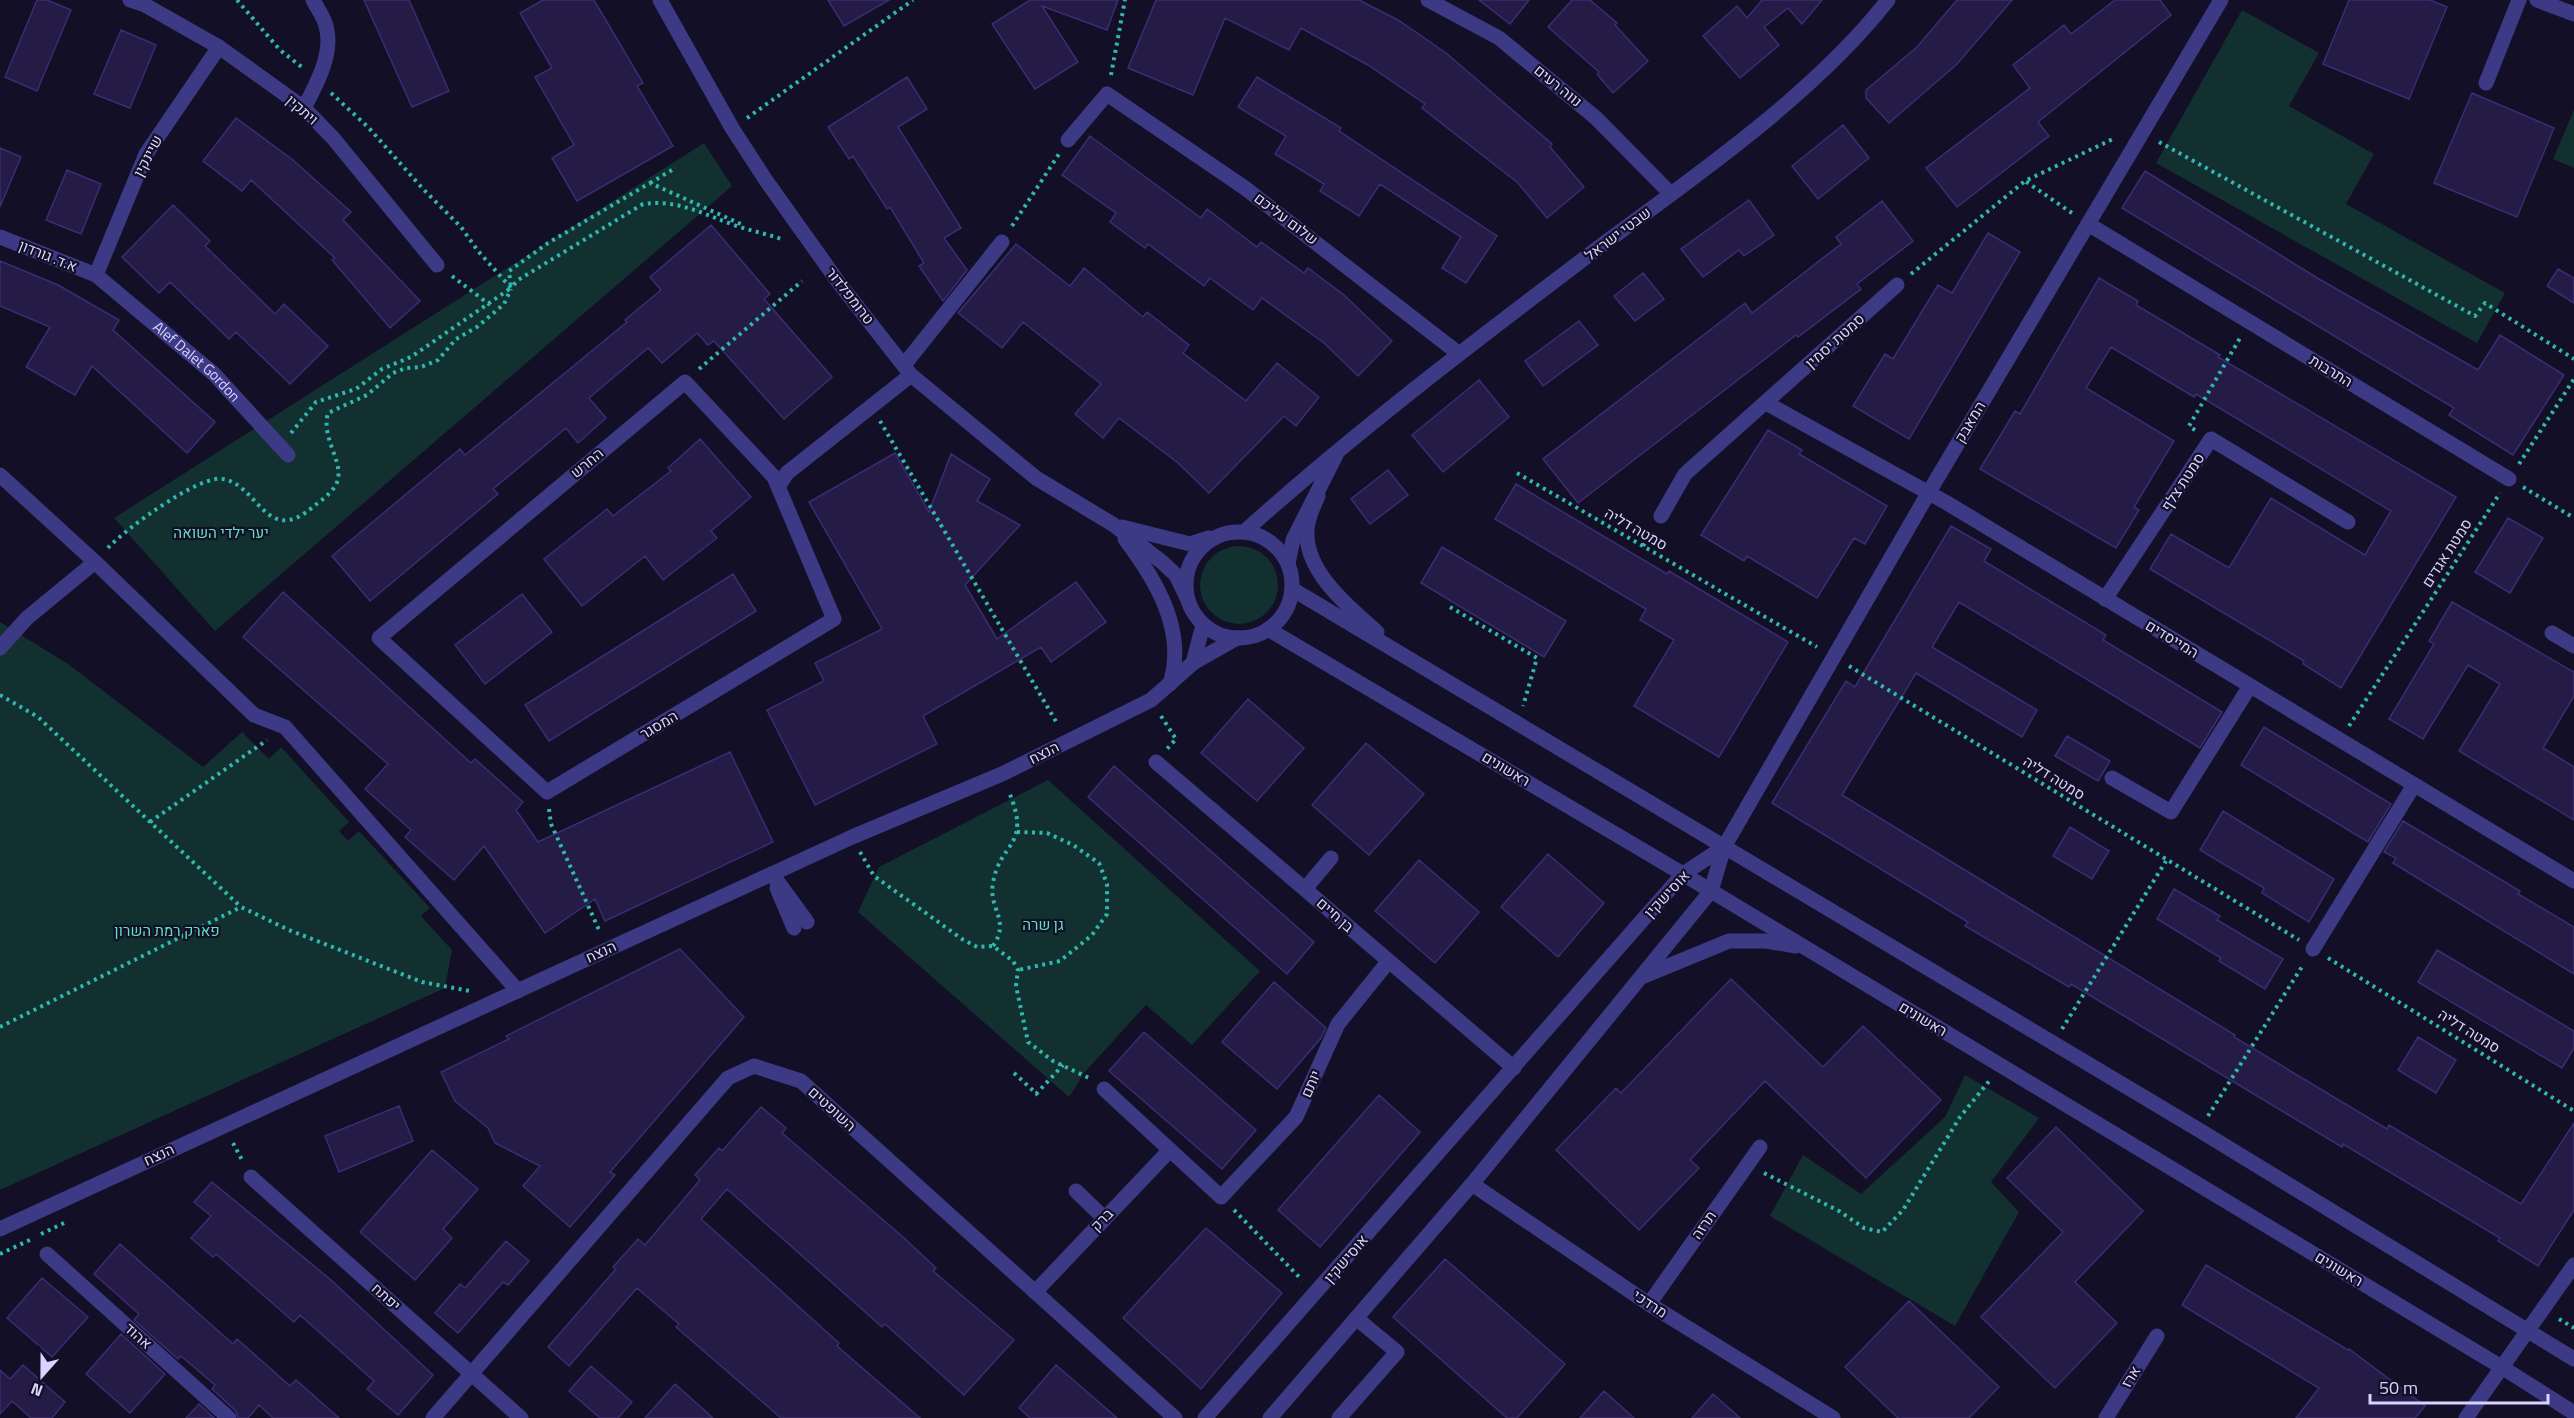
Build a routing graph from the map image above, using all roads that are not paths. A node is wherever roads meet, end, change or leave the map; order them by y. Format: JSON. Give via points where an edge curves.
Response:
{"nodes":[{"id":1,"x":130,"y":0,"type":"edge"},
{"id":2,"x":313,"y":0,"type":"edge"},
{"id":3,"x":660,"y":0,"type":"edge"},
{"id":4,"x":1428,"y":0,"type":"edge"},
{"id":5,"x":1887,"y":0,"type":"edge"},
{"id":6,"x":2221,"y":0,"type":"edge"},
{"id":7,"x":2519,"y":0,"type":"edge"},
{"id":8,"x":2537,"y":0,"type":"edge"},
{"id":9,"x":2574,"y":14,"type":"edge"},
{"id":10,"x":219,"y":47,"type":"junction"},
{"id":11,"x":2486,"y":83,"type":"dead end"},
{"id":12,"x":304,"y":108,"type":"junction"},
{"id":13,"x":1068,"y":140,"type":"road end"},
{"id":14,"x":1671,"y":194,"type":"junction"},
{"id":15,"x":2088,"y":224,"type":"junction"},
{"id":16,"x":0,"y":237,"type":"edge"},
{"id":17,"x":1002,"y":242,"type":"road end"},
{"id":18,"x":437,"y":265,"type":"road end"},
{"id":19,"x":96,"y":275,"type":"junction"},
{"id":20,"x":1897,"y":285,"type":"road end"},
{"id":21,"x":1458,"y":354,"type":"junction"},
{"id":22,"x":907,"y":370,"type":"junction"},
{"id":23,"x":1766,"y":403,"type":"junction"},
{"id":24,"x":284,"y":450,"type":"road end"},
{"id":25,"x":1336,"y":455,"type":"junction"},
{"id":26,"x":0,"y":475,"type":"edge"},
{"id":27,"x":780,"y":478,"type":"junction"},
{"id":28,"x":2510,"y":479,"type":"road end"},
{"id":29,"x":1929,"y":492,"type":"junction"},
{"id":30,"x":1318,"y":496,"type":"junction"},
{"id":31,"x":1661,"y":516,"type":"dead end"},
{"id":32,"x":2348,"y":522,"type":"dead end"},
{"id":33,"x":1114,"y":525,"type":"junction"},
{"id":34,"x":1245,"y":531,"type":"junction"},
{"id":35,"x":1214,"y":537,"type":"junction"},
{"id":36,"x":95,"y":562,"type":"junction"},
{"id":37,"x":1288,"y":562,"type":"junction"},
{"id":38,"x":1292,"y":589,"type":"junction"},
{"id":39,"x":1187,"y":598,"type":"junction"},
{"id":40,"x":2105,"y":599,"type":"junction"},
{"id":41,"x":1203,"y":625,"type":"junction"},
{"id":42,"x":1268,"y":629,"type":"junction"},
{"id":43,"x":2552,"y":633,"type":"dead end"},
{"id":44,"x":1237,"y":638,"type":"junction"},
{"id":45,"x":2574,"y":646,"type":"edge"},
{"id":46,"x":0,"y":648,"type":"edge"},
{"id":47,"x":1403,"y":656,"type":"junction"},
{"id":48,"x":1193,"y":663,"type":"junction"},
{"id":49,"x":1170,"y":684,"type":"junction"},
{"id":50,"x":2250,"y":686,"type":"junction"},
{"id":51,"x":1156,"y":762,"type":"road end"},
{"id":52,"x":2112,"y":778,"type":"dead end"},
{"id":53,"x":2414,"y":784,"type":"junction"},
{"id":54,"x":547,"y":792,"type":"joint"},
{"id":55,"x":1724,"y":847,"type":"junction"},
{"id":56,"x":1331,"y":858,"type":"dead end"},
{"id":57,"x":772,"y":874,"type":"junction"},
{"id":58,"x":1683,"y":874,"type":"junction"},
{"id":59,"x":2573,"y":879,"type":"edge"},
{"id":60,"x":1305,"y":889,"type":"junction"},
{"id":61,"x":1711,"y":891,"type":"junction"},
{"id":62,"x":801,"y":925,"type":"dead end"},
{"id":63,"x":1805,"y":948,"type":"junction"},
{"id":64,"x":2313,"y":949,"type":"road end"},
{"id":65,"x":1388,"y":962,"type":"junction"},
{"id":66,"x":1641,"y":977,"type":"junction"},
{"id":67,"x":512,"y":993,"type":"junction"},
{"id":68,"x":1514,"y":1068,"type":"junction"},
{"id":69,"x":1104,"y":1089,"type":"road end"},
{"id":70,"x":1760,"y":1147,"type":"dead end"},
{"id":71,"x":1170,"y":1150,"type":"junction"},
{"id":72,"x":251,"y":1177,"type":"road end"},
{"id":73,"x":1472,"y":1184,"type":"junction"},
{"id":74,"x":1076,"y":1191,"type":"dead end"},
{"id":75,"x":1104,"y":1218,"type":"junction"},
{"id":76,"x":0,"y":1228,"type":"edge"},
{"id":77,"x":47,"y":1254,"type":"dead end"},
{"id":78,"x":2574,"y":1265,"type":"edge"},
{"id":79,"x":1035,"y":1292,"type":"junction"},
{"id":80,"x":1649,"y":1304,"type":"junction"},
{"id":81,"x":1356,"y":1318,"type":"junction"},
{"id":82,"x":2529,"y":1330,"type":"junction"},
{"id":83,"x":2157,"y":1336,"type":"dead end"},
{"id":84,"x":2574,"y":1359,"type":"edge"},
{"id":85,"x":2503,"y":1368,"type":"junction"},
{"id":86,"x":471,"y":1374,"type":"junction"},
{"id":87,"x":2574,"y":1413,"type":"edge"},
{"id":88,"x":229,"y":1418,"type":"edge"},
{"id":89,"x":433,"y":1418,"type":"edge"},
{"id":90,"x":521,"y":1418,"type":"edge"},
{"id":91,"x":1175,"y":1418,"type":"edge"},
{"id":92,"x":1205,"y":1418,"type":"edge"},
{"id":93,"x":1270,"y":1418,"type":"edge"},
{"id":94,"x":1339,"y":1418,"type":"edge"},
{"id":95,"x":1833,"y":1418,"type":"edge"},
{"id":96,"x":2106,"y":1418,"type":"edge"},
{"id":97,"x":2466,"y":1418,"type":"edge"}],
"edges":[{"from":1,"to":10,"type":"street","name":"ויתקין"},
{"from":2,"to":12,"type":"street","via":[[326,27],[326,55]]},
{"from":3,"to":22,"type":"street","name":"טרומפלדור","via":[[732,128],[839,283]]},
{"from":4,"to":14,"type":"street","name":"נווה רעים","via":[[1499,38],[1596,118]]},
{"from":5,"to":14,"type":"street","name":"שבטי ישראל","via":[[1861,34],[1778,109]]},
{"from":6,"to":15,"type":"street","name":"המאבק"},
{"from":7,"to":11,"type":"street"},
{"from":8,"to":9,"type":"street"},
{"from":10,"to":12,"type":"street","name":"ויתקין"},
{"from":10,"to":19,"type":"street","name":"שיינקין","via":[[146,154]]},
{"from":12,"to":18,"type":"street","name":"ויתקין"},
{"from":13,"to":21,"type":"street","name":"שלום עליכם","via":[[1107,94],[1245,188]]},
{"from":14,"to":21,"type":"street","name":"שבטי ישראל"},
{"from":15,"to":28,"type":"street","name":"התרבות"},
{"from":15,"to":29,"type":"street","name":"המאבק"},
{"from":16,"to":19,"type":"street","name":"א.ד. גורדון"},
{"from":17,"to":22,"type":"street"},
{"from":19,"to":24,"type":"street","name":"Alef Dalet Gordon","via":[[214,374]]},
{"from":20,"to":23,"type":"street","name":"סמטת יסמין"},
{"from":21,"to":25,"type":"street","name":"שבטי ישראל"},
{"from":22,"to":27,"type":"street","via":[[871,406]]},
{"from":22,"to":33,"type":"street","name":"טרומפלדור","via":[[1036,478]]},
{"from":23,"to":29,"type":"street","name":"המייסדים"},
{"from":23,"to":31,"type":"street","name":"סמטת יסמין","via":[[1685,474]]},
{"from":25,"to":30,"type":"street","name":"שבטי ישראל"},
{"from":25,"to":34,"type":"street","name":"שבטי ישראל","via":[[1301,480]]},
{"from":26,"to":36,"type":"street"},
{"from":27,"to":54,"type":"street","name":"המסגר","via":[[834,619]]},
{"from":27,"to":54,"type":"street","name":"החרש","via":[[685,381],[379,638]]},
{"from":29,"to":40,"type":"street","name":"המייסדים"},
{"from":29,"to":55,"type":"street","name":"המאבק"},
{"from":30,"to":37,"type":"street","name":"שבטי ישראל","via":[[1293,540]]},
{"from":30,"to":47,"type":"street","via":[[1307,532],[1320,574]]},
{"from":32,"to":40,"type":"street","name":"סמטת צלף","via":[[2211,439]]},
{"from":33,"to":35,"type":"street","name":"טרומפלדור","via":[[1190,544]]},
{"from":33,"to":39,"type":"street","name":"טרומפלדור","via":[[1176,575]]},
{"from":33,"to":49,"type":"street","via":[[1158,591],[1170,619],[1176,664]]},
{"from":34,"to":35,"type":"street"},
{"from":34,"to":37,"type":"street","via":[[1263,537]]},
{"from":35,"to":39,"type":"street","via":[[1190,562],[1185,580]]},
{"from":36,"to":46,"type":"street","via":[[27,618]]},
{"from":36,"to":67,"type":"street","via":[[254,715],[285,727]]},
{"from":37,"to":38,"type":"street"},
{"from":38,"to":42,"type":"street","via":[[1282,617]]},
{"from":38,"to":47,"type":"street"},
{"from":39,"to":41,"type":"street"},
{"from":40,"to":50,"type":"street","name":"המייסדים"},
{"from":41,"to":44,"type":"street"},
{"from":41,"to":48,"type":"street"},
{"from":42,"to":44,"type":"street","via":[[1256,636]]},
{"from":42,"to":58,"type":"street","name":"ראשונים"},
{"from":43,"to":45,"type":"street"},
{"from":44,"to":48,"type":"street","name":"הנצח"},
{"from":47,"to":55,"type":"street"},
{"from":48,"to":49,"type":"street","name":"הנצח"},
{"from":49,"to":57,"type":"street","name":"הנצח","via":[[1151,700],[1002,774]]},
{"from":50,"to":52,"type":"street","via":[[2171,812]]},
{"from":50,"to":53,"type":"street","name":"המייסדים"},
{"from":51,"to":60,"type":"street","name":"בן חיים"},
{"from":53,"to":59,"type":"street","name":"המייסדים"},
{"from":53,"to":64,"type":"street"},
{"from":55,"to":58,"type":"street","name":"אוסישקין"},
{"from":55,"to":61,"type":"street","name":"אוסישקין"},
{"from":55,"to":82,"type":"street"},
{"from":56,"to":60,"type":"street"},
{"from":57,"to":62,"type":"street"},
{"from":57,"to":67,"type":"street","name":"הנצח"},
{"from":58,"to":61,"type":"street","name":"ראשונים"},
{"from":58,"to":68,"type":"street","name":"אוסישקין"},
{"from":60,"to":65,"type":"street","name":"בן חיים"},
{"from":61,"to":63,"type":"street","name":"ראשונים"},
{"from":61,"to":66,"type":"street","name":"אוסישקין"},
{"from":63,"to":66,"type":"street","via":[[1766,941],[1729,941]]},
{"from":63,"to":85,"type":"street","name":"ראשונים"},
{"from":65,"to":68,"type":"street","name":"בן חיים"},
{"from":65,"to":71,"type":"street","name":"יותם","via":[[1338,1024],[1296,1117],[1221,1197]]},
{"from":66,"to":73,"type":"street","name":"אוסישקין"},
{"from":67,"to":76,"type":"street","name":"הנצח"},
{"from":68,"to":92,"type":"street","name":"אוסישקין"},
{"from":69,"to":71,"type":"street"},
{"from":70,"to":80,"type":"street","name":"תרזה"},
{"from":71,"to":75,"type":"street","name":"ברק"},
{"from":72,"to":86,"type":"street","name":"יפתח"},
{"from":73,"to":80,"type":"street","name":"מרדכי"},
{"from":73,"to":81,"type":"street","name":"אוסישקין"},
{"from":74,"to":75,"type":"street"},
{"from":75,"to":79,"type":"street","name":"ברק"},
{"from":77,"to":88,"type":"street","name":"אהוד"},
{"from":78,"to":82,"type":"street"},
{"from":79,"to":86,"type":"street","name":"השופטים","via":[[801,1081],[754,1066],[728,1078]]},
{"from":79,"to":91,"type":"street","name":"השופטים"},
{"from":80,"to":95,"type":"street","name":"מרדכי"},
{"from":81,"to":93,"type":"street","name":"אוסישקין"},
{"from":81,"to":94,"type":"street","via":[[1397,1352]]},
{"from":82,"to":84,"type":"street"},
{"from":82,"to":85,"type":"street"},
{"from":83,"to":96,"type":"street","name":"ארז"},
{"from":85,"to":87,"type":"street","name":"ראשונים"},
{"from":85,"to":97,"type":"street"},
{"from":86,"to":89,"type":"street","name":"השופטים"},
{"from":86,"to":90,"type":"street","name":"יפתח"}]}
